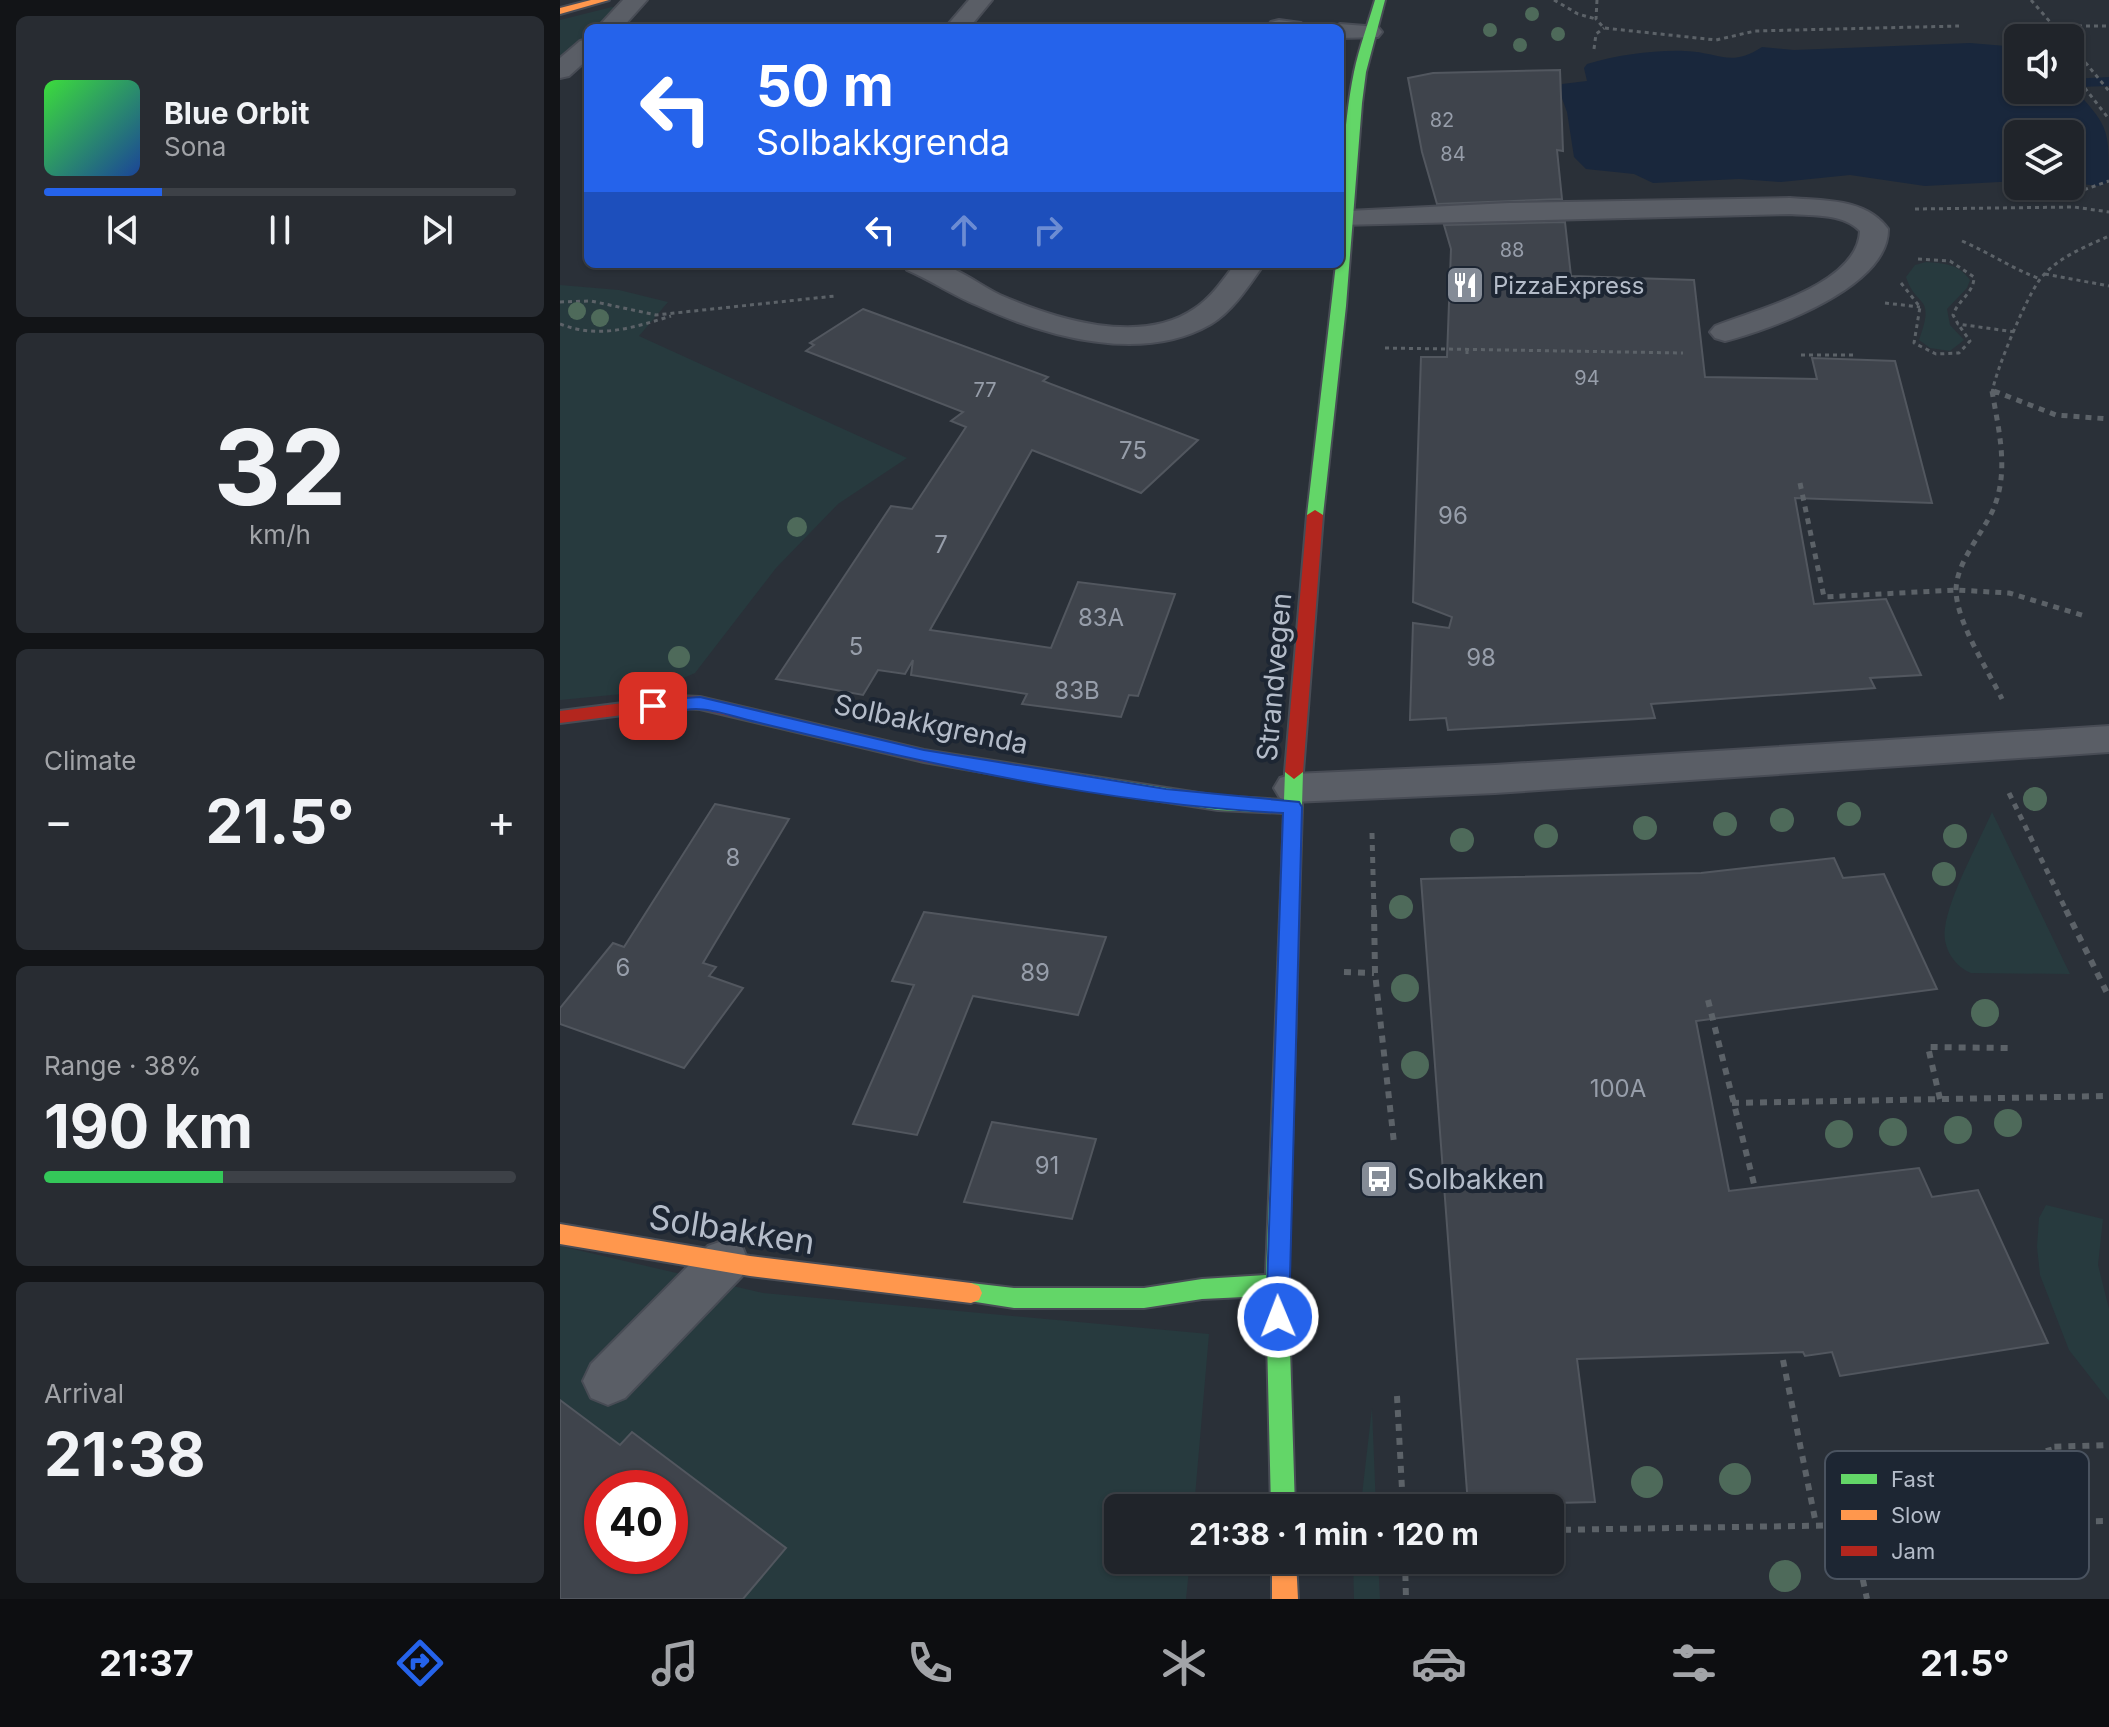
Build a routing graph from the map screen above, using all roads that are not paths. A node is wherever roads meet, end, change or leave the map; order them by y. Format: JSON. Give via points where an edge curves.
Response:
{"nodes":[{"id":1,"x":604,"y":0,"type":"edge"},
{"id":2,"x":636,"y":0,"type":"edge"},
{"id":3,"x":981,"y":0,"type":"edge"},
{"id":4,"x":1380,"y":0,"type":"edge"},
{"id":5,"x":560,"y":11,"type":"edge"},
{"id":6,"x":613,"y":24,"type":"edge"},
{"id":7,"x":960,"y":24,"type":"edge"},
{"id":8,"x":1344,"y":31,"type":"edge"},
{"id":9,"x":1370,"y":32,"type":"junction"},
{"id":10,"x":584,"y":50,"type":"edge"},
{"id":11,"x":560,"y":71,"type":"edge"},
{"id":12,"x":1346,"y":144,"type":"edge"},
{"id":13,"x":1348,"y":219,"type":"junction"},
{"id":14,"x":1344,"y":254,"type":"edge"},
{"id":15,"x":925,"y":268,"type":"edge"},
{"id":16,"x":1246,"y":268,"type":"edge"},
{"id":17,"x":1342,"y":268,"type":"edge"},
{"id":18,"x":1725,"y":332,"type":"dead end"},
{"id":19,"x":560,"y":717,"type":"edge"},
{"id":20,"x":2109,"y":739,"type":"edge"},
{"id":21,"x":1293,"y":798,"type":"junction"},
{"id":22,"x":560,"y":1234,"type":"edge"},
{"id":23,"x":725,"y":1261,"type":"junction"},
{"id":24,"x":1277,"y":1285,"type":"junction"},
{"id":25,"x":608,"y":1381,"type":"dead end"},
{"id":26,"x":1283,"y":1494,"type":"edge"},
{"id":27,"x":1284,"y":1574,"type":"edge"},
{"id":28,"x":1285,"y":1599,"type":"edge"}],
"edges":[{"from":1,"to":5,"type":"street"},
{"from":2,"to":6,"type":"lane"},
{"from":3,"to":7,"type":"lane"},
{"from":4,"to":9,"type":"street","name":"Strandvegen"},
{"from":8,"to":9,"type":"lane"},
{"from":9,"to":12,"type":"street","name":"Strandvegen"},
{"from":10,"to":11,"type":"lane"},
{"from":12,"to":13,"type":"street","name":"Strandvegen"},
{"from":13,"to":14,"type":"street","name":"Strandvegen"},
{"from":13,"to":18,"type":"lane","via":[[1790,206],[1845,211],[1874,229],[1861,262],[1845,279]]},
{"from":15,"to":16,"type":"lane","via":[[999,305],[1105,335],[1140,336],[1168,332],[1203,317]]},
{"from":17,"to":21,"type":"street","name":"Strandvegen","via":[[1319,471]]},
{"from":19,"to":21,"type":"street","name":"Solbakkgrenda","via":[[700,703],[924,756],[1187,799]]},
{"from":20,"to":21,"type":"lane"},
{"from":21,"to":24,"type":"street","name":"Strandvegen"},
{"from":22,"to":23,"type":"street","name":"Solbakken"},
{"from":23,"to":24,"type":"street","name":"Solbakken","via":[[1014,1298],[1144,1298]]},
{"from":23,"to":25,"type":"lane"},
{"from":24,"to":26,"type":"street","name":"Strandvegen"},
{"from":27,"to":28,"type":"street"}]}
